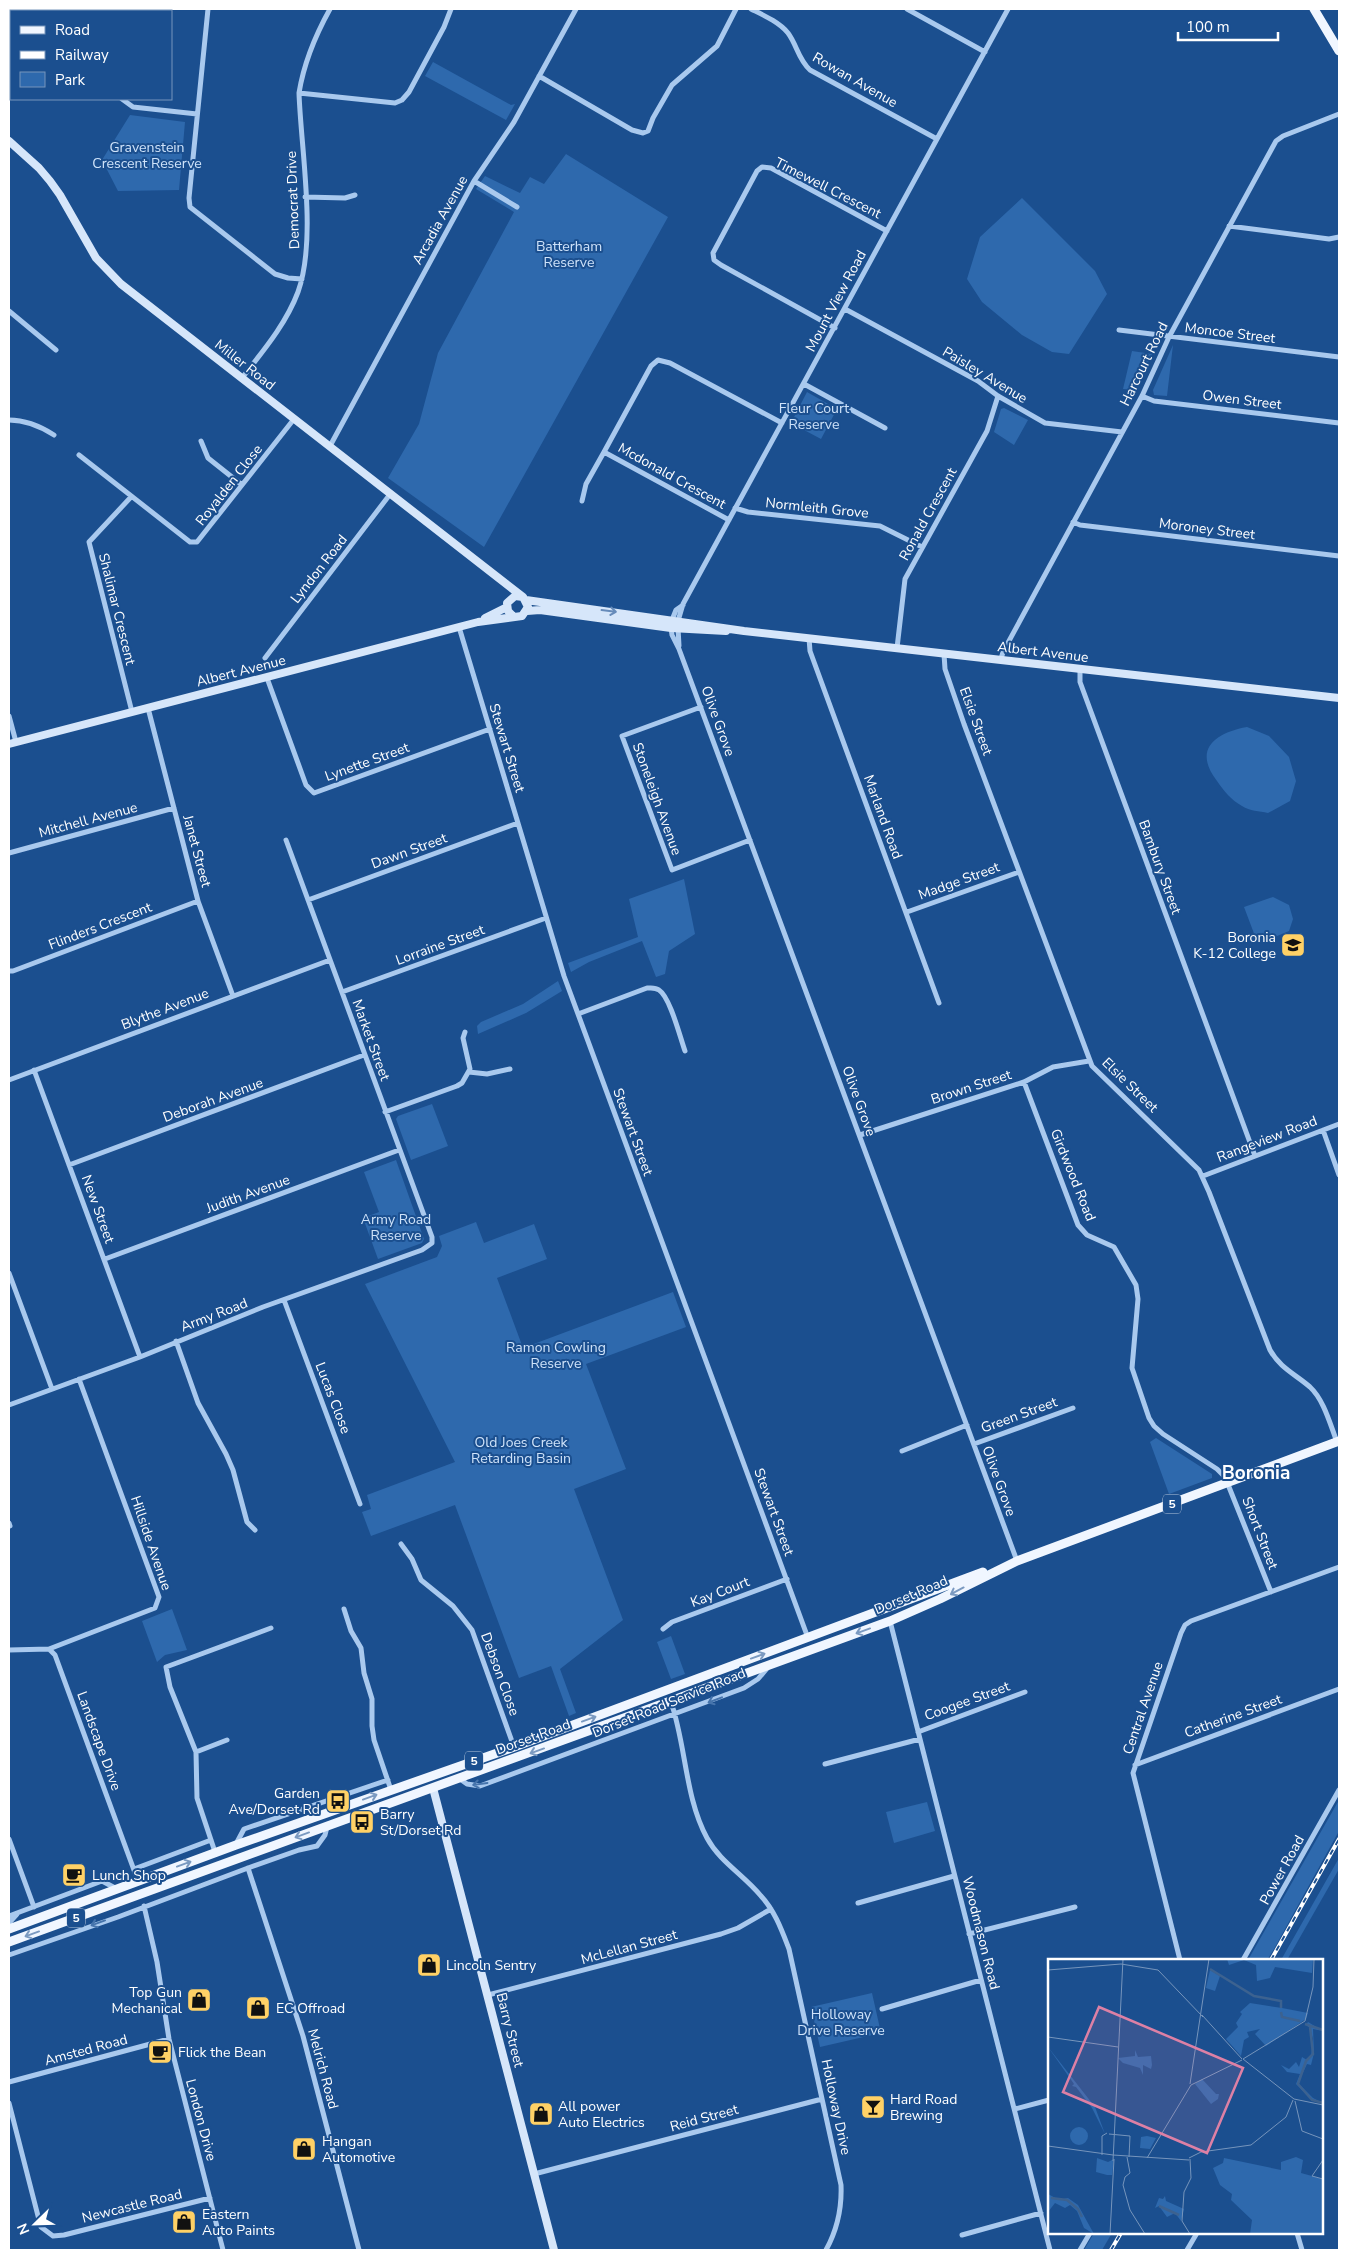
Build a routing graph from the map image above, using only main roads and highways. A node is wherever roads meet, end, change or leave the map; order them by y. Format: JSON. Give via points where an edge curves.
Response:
{"nodes":[{"id":1,"x":1314,"y":9,"type":"edge"},
{"id":2,"x":1339,"y":51,"type":"edge"},
{"id":3,"x":9,"y":140,"type":"edge"},
{"id":4,"x":499,"y":577,"type":"junction"},
{"id":5,"x":525,"y":599,"type":"junction"},
{"id":6,"x":508,"y":603,"type":"junction"},
{"id":7,"x":527,"y":611,"type":"junction"},
{"id":8,"x":513,"y":616,"type":"junction"},
{"id":9,"x":478,"y":622,"type":"junction"},
{"id":10,"x":675,"y":624,"type":"junction"},
{"id":11,"x":1339,"y":698,"type":"edge"},
{"id":12,"x":12,"y":743,"type":"edge"},
{"id":13,"x":1338,"y":1442,"type":"edge"},
{"id":14,"x":1005,"y":1566,"type":"junction"},
{"id":15,"x":886,"y":1610,"type":"junction"},
{"id":16,"x":890,"y":1621,"type":"junction"},
{"id":17,"x":808,"y":1638,"type":"junction"},
{"id":18,"x":812,"y":1649,"type":"junction"},
{"id":19,"x":430,"y":1776,"type":"junction"},
{"id":20,"x":433,"y":1788,"type":"junction"},
{"id":21,"x":318,"y":1816,"type":"junction"},
{"id":22,"x":327,"y":1826,"type":"junction"},
{"id":23,"x":138,"y":1881,"type":"junction"},
{"id":24,"x":143,"y":1892,"type":"junction"},
{"id":25,"x":9,"y":1929,"type":"edge"},
{"id":26,"x":9,"y":1942,"type":"edge"},
{"id":27,"x":551,"y":2249,"type":"edge"}],
"edges":[{"from":1,"to":2,"type":"main road"},
{"from":3,"to":4,"type":"main road","name":"Miller Road","via":[[40,168],[60,194],[92,252],[121,284]]},
{"from":4,"to":5,"type":"main road","name":"Miller Road"},
{"from":4,"to":6,"type":"main road","name":"Miller Road"},
{"from":5,"to":6,"type":"main road","via":[[515,596]]},
{"from":5,"to":7,"type":"main road"},
{"from":5,"to":10,"type":"main road","name":"Albert Avenue","one_way":true},
{"from":6,"to":8,"type":"main road"},
{"from":6,"to":9,"type":"main road","name":"Albert Avenue"},
{"from":7,"to":8,"type":"main road","via":[[522,616]]},
{"from":7,"to":10,"type":"main road","name":"Albert Avenue"},
{"from":8,"to":9,"type":"main road","name":"Albert Avenue"},
{"from":9,"to":12,"type":"main road","name":"Albert Avenue"},
{"from":10,"to":11,"type":"main road","name":"Albert Avenue"},
{"from":13,"to":14,"type":"main road","name":"Dorset Road","number":"5"},
{"from":14,"to":15,"type":"main road","name":"Dorset Road","number":"5","via":[[964,1578]]},
{"from":14,"to":16,"type":"main road","name":"Dorset Road","number":"5","one_way":true,"via":[[940,1600]]},
{"from":15,"to":16,"type":"main road"},
{"from":15,"to":17,"type":"main road","name":"Dorset Road","number":"5"},
{"from":16,"to":18,"type":"main road","name":"Dorset Road","number":"5","one_way":true},
{"from":17,"to":18,"type":"main road"},
{"from":19,"to":17,"type":"main road","name":"Dorset Road","number":"5","one_way":true},
{"from":18,"to":20,"type":"main road","name":"Dorset Road","number":"5","one_way":true},
{"from":19,"to":20,"type":"main road"},
{"from":21,"to":19,"type":"main road","name":"Dorset Road","number":"5","one_way":true},
{"from":20,"to":22,"type":"main road","name":"Dorset Road","number":"5"},
{"from":20,"to":27,"type":"main road","name":"Barry Street"},
{"from":21,"to":22,"type":"main road"},
{"from":23,"to":21,"type":"main road","name":"Dorset Road","number":"5","one_way":true},
{"from":22,"to":24,"type":"main road","name":"Dorset Road","number":"5","one_way":true},
{"from":23,"to":24,"type":"main road"},
{"from":23,"to":25,"type":"main road","name":"Dorset Road","number":"5"},
{"from":24,"to":26,"type":"main road","name":"Dorset Road","number":"5","one_way":true}]}
